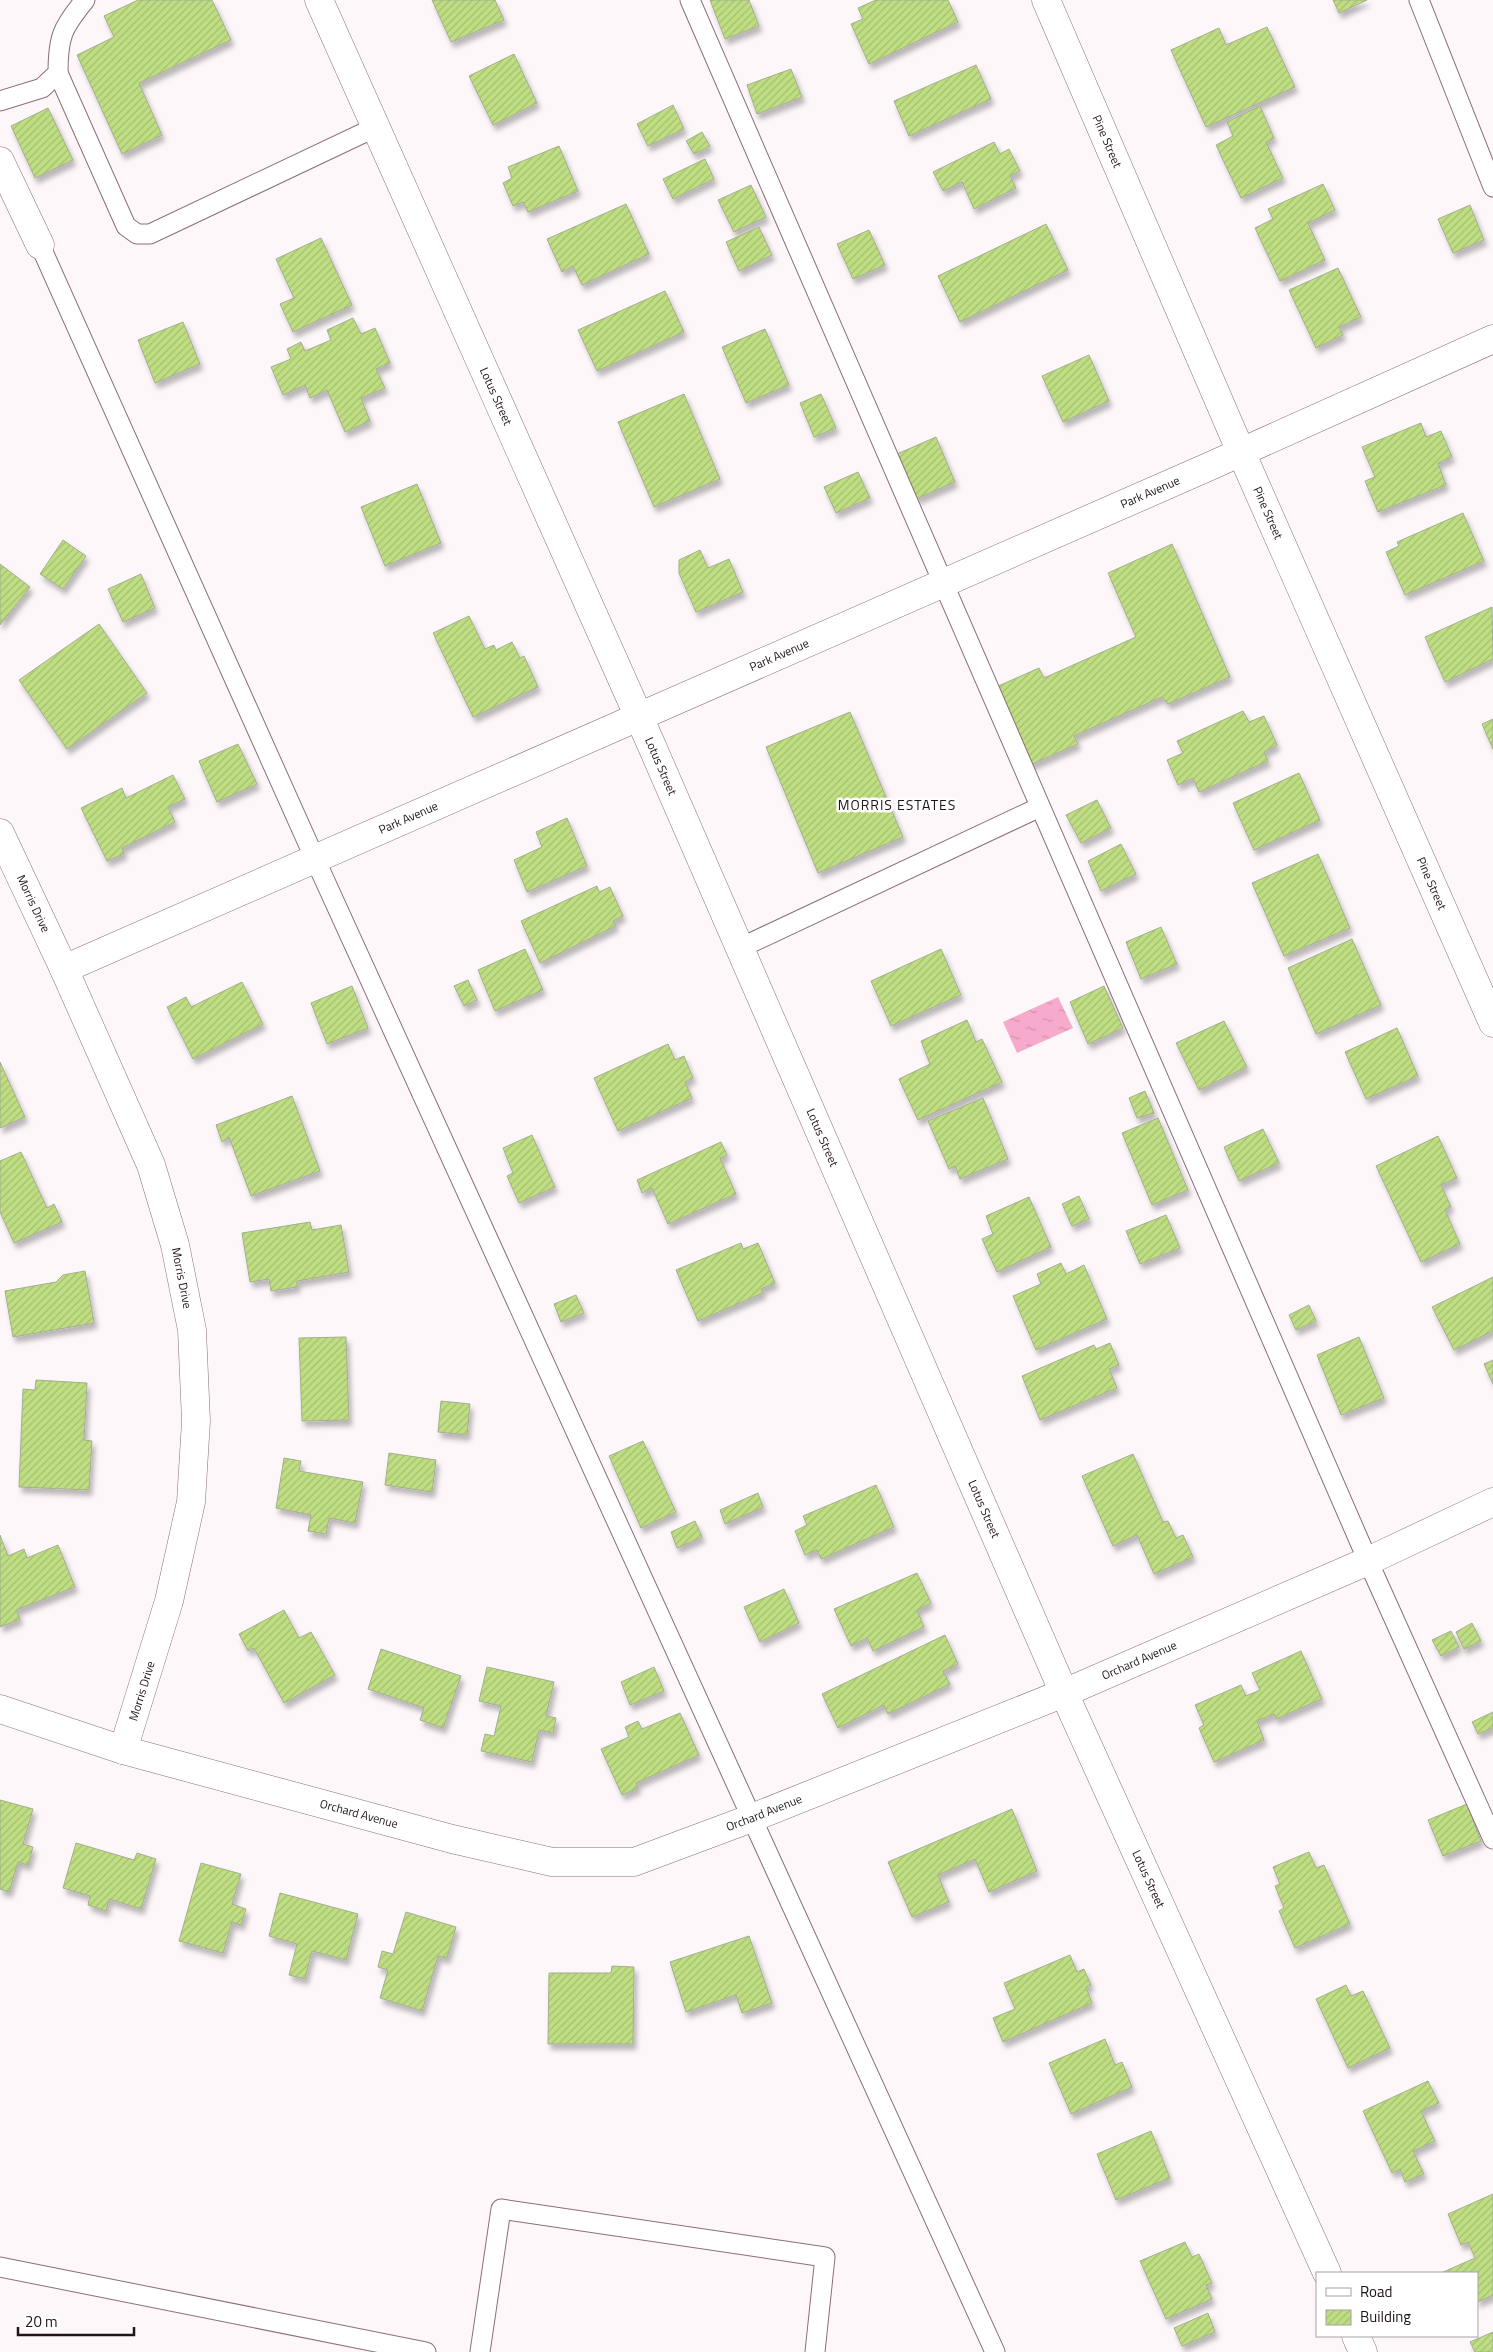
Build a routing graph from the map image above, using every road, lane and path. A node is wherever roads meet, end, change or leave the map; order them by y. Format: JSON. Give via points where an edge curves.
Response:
{"nodes":[{"id":1,"x":85,"y":0,"type":"edge"},
{"id":2,"x":319,"y":0,"type":"edge"},
{"id":3,"x":690,"y":0,"type":"edge"},
{"id":4,"x":1046,"y":0,"type":"edge"},
{"id":5,"x":1419,"y":0,"type":"edge"},
{"id":6,"x":58,"y":73,"type":"junction"},
{"id":7,"x":0,"y":101,"type":"edge"},
{"id":8,"x":376,"y":127,"type":"junction"},
{"id":9,"x":0,"y":161,"type":"edge"},
{"id":10,"x":1493,"y":187,"type":"edge"},
{"id":11,"x":40,"y":245,"type":"joint"},
{"id":12,"x":1493,"y":339,"type":"edge"},
{"id":13,"x":1241,"y":452,"type":"junction"},
{"id":14,"x":943,"y":583,"type":"junction"},
{"id":15,"x":638,"y":716,"type":"junction"},
{"id":16,"x":1040,"y":807,"type":"junction"},
{"id":17,"x":0,"y":833,"type":"edge"},
{"id":18,"x":315,"y":859,"type":"junction"},
{"id":19,"x":740,"y":948,"type":"junction"},
{"id":20,"x":64,"y":969,"type":"junction"},
{"id":21,"x":1493,"y":1023,"type":"edge"},
{"id":22,"x":1493,"y":1502,"type":"edge"},
{"id":23,"x":1368,"y":1561,"type":"junction"},
{"id":24,"x":1064,"y":1693,"type":"junction"},
{"id":25,"x":0,"y":1709,"type":"edge"},
{"id":26,"x":123,"y":1750,"type":"junction"},
{"id":27,"x":752,"y":1818,"type":"junction"},
{"id":28,"x":1493,"y":1839,"type":"edge"},
{"id":29,"x":0,"y":2267,"type":"edge"},
{"id":30,"x":1327,"y":2272,"type":"edge"},
{"id":31,"x":1356,"y":2337,"type":"edge"},
{"id":32,"x":406,"y":2350,"type":"edge"},
{"id":33,"x":426,"y":2352,"type":"edge"},
{"id":34,"x":480,"y":2352,"type":"edge"},
{"id":35,"x":815,"y":2352,"type":"edge"},
{"id":36,"x":995,"y":2352,"type":"edge"},
{"id":37,"x":1363,"y":2352,"type":"edge"}],
"edges":[{"from":1,"to":6,"type":"lane","via":[[65,24],[58,52]]},
{"from":2,"to":8,"type":"street","name":"Lotus Street"},
{"from":3,"to":14,"type":"lane"},
{"from":4,"to":13,"type":"street","name":"Pine Street"},
{"from":5,"to":10,"type":"lane"},
{"from":6,"to":7,"type":"lane","via":[[42,88]]},
{"from":6,"to":8,"type":"lane","via":[[126,226],[137,234],[150,234]]},
{"from":8,"to":15,"type":"street","name":"Lotus Street"},
{"from":9,"to":11,"type":"street"},
{"from":11,"to":18,"type":"lane"},
{"from":12,"to":13,"type":"street","name":"Park Avenue"},
{"from":13,"to":14,"type":"street","name":"Park Avenue"},
{"from":13,"to":21,"type":"street","name":"Pine Street"},
{"from":14,"to":15,"type":"street","name":"Park Avenue"},
{"from":14,"to":16,"type":"lane"},
{"from":15,"to":18,"type":"street","name":"Park Avenue"},
{"from":15,"to":19,"type":"street","name":"Lotus Street"},
{"from":16,"to":19,"type":"lane"},
{"from":16,"to":23,"type":"lane"},
{"from":17,"to":20,"type":"street","name":"Morris Drive"},
{"from":18,"to":20,"type":"street","name":"Park Avenue"},
{"from":18,"to":27,"type":"lane"},
{"from":19,"to":24,"type":"street","name":"Lotus Street"},
{"from":20,"to":26,"type":"street","name":"Morris Drive","via":[[151,1165],[175,1245],[192,1330],[196,1421],[192,1502],[169,1602]]},
{"from":22,"to":23,"type":"street","name":"Orchard Avenue"},
{"from":23,"to":24,"type":"street","name":"Orchard Avenue"},
{"from":23,"to":28,"type":"lane"},
{"from":24,"to":27,"type":"street","name":"Orchard Avenue"},
{"from":24,"to":30,"type":"street","name":"Lotus Street"},
{"from":25,"to":26,"type":"street","name":"Orchard Avenue"},
{"from":26,"to":27,"type":"street","name":"Orchard Avenue","via":[[452,1839],[552,1862],[634,1862]]},
{"from":27,"to":36,"type":"lane"},
{"from":29,"to":32,"type":"lane"},
{"from":31,"to":37,"type":"street"},
{"from":32,"to":33,"type":"lane"},
{"from":34,"to":35,"type":"lane","via":[[501,2209],[825,2257]]}]}
